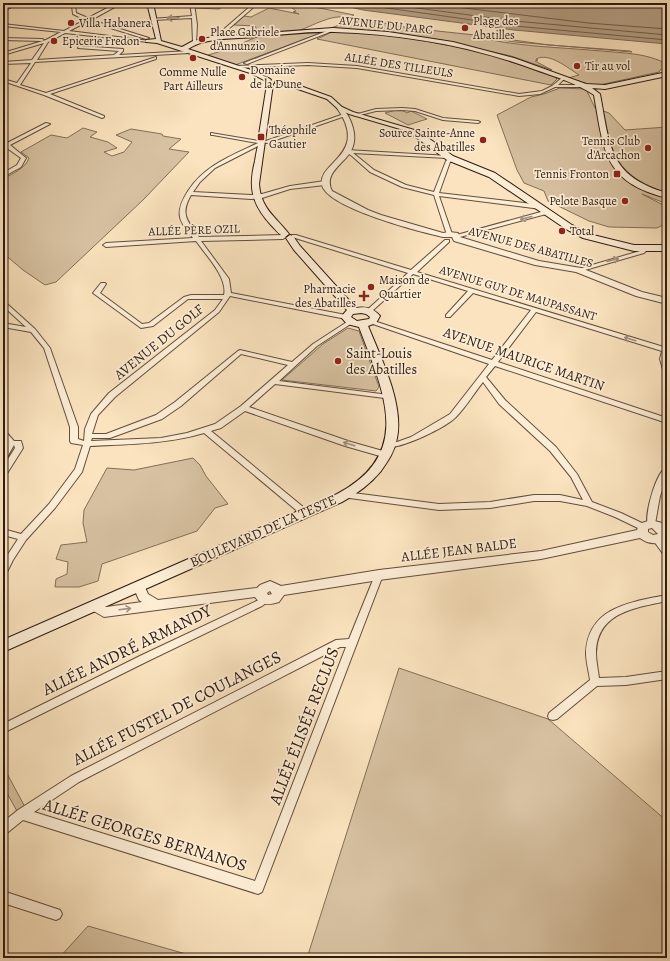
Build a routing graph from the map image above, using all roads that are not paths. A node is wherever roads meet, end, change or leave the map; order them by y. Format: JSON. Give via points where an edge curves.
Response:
{"nodes":[{"id":1,"x":3,"y":3,"type":"edge"},
{"id":2,"x":17,"y":3,"type":"edge"},
{"id":3,"x":36,"y":3,"type":"edge"},
{"id":4,"x":57,"y":3,"type":"edge"},
{"id":5,"x":69,"y":3,"type":"edge"},
{"id":6,"x":120,"y":3,"type":"edge"},
{"id":7,"x":150,"y":3,"type":"edge"},
{"id":8,"x":188,"y":3,"type":"edge"},
{"id":9,"x":192,"y":3,"type":"edge"},
{"id":10,"x":254,"y":5,"type":"dead end"},
{"id":11,"x":3,"y":10,"type":"edge"},
{"id":12,"x":193,"y":17,"type":"junction"},
{"id":13,"x":154,"y":19,"type":"junction"},
{"id":14,"x":88,"y":20,"type":"junction"},
{"id":15,"x":3,"y":25,"type":"edge"},
{"id":16,"x":333,"y":30,"type":"junction"},
{"id":17,"x":65,"y":32,"type":"junction"},
{"id":18,"x":216,"y":38,"type":"junction"},
{"id":19,"x":3,"y":39,"type":"edge"},
{"id":20,"x":48,"y":40,"type":"junction"},
{"id":21,"x":149,"y":40,"type":"junction"},
{"id":22,"x":157,"y":40,"type":"junction"},
{"id":23,"x":195,"y":42,"type":"junction"},
{"id":24,"x":79,"y":47,"type":"dead end"},
{"id":25,"x":182,"y":50,"type":"junction"},
{"id":26,"x":189,"y":52,"type":"junction"},
{"id":27,"x":3,"y":54,"type":"edge"},
{"id":28,"x":165,"y":54,"type":"junction"},
{"id":29,"x":114,"y":57,"type":"junction"},
{"id":30,"x":34,"y":62,"type":"junction"},
{"id":31,"x":3,"y":63,"type":"edge"},
{"id":32,"x":235,"y":67,"type":"junction"},
{"id":33,"x":666,"y":75,"type":"edge"},
{"id":34,"x":563,"y":78,"type":"junction"},
{"id":35,"x":3,"y":80,"type":"edge"},
{"id":36,"x":272,"y":82,"type":"junction"},
{"id":37,"x":17,"y":85,"type":"junction"},
{"id":38,"x":556,"y":86,"type":"junction"},
{"id":39,"x":5,"y":87,"type":"dead end"},
{"id":40,"x":593,"y":88,"type":"junction"},
{"id":41,"x":46,"y":94,"type":"junction"},
{"id":42,"x":426,"y":108,"type":"dead end"},
{"id":43,"x":422,"y":112,"type":"junction"},
{"id":44,"x":351,"y":114,"type":"junction"},
{"id":45,"x":102,"y":117,"type":"dead end"},
{"id":46,"x":478,"y":122,"type":"dead end"},
{"id":47,"x":48,"y":124,"type":"dead end"},
{"id":48,"x":213,"y":134,"type":"dead end"},
{"id":49,"x":262,"y":143,"type":"junction"},
{"id":50,"x":5,"y":144,"type":"edge"},
{"id":51,"x":348,"y":151,"type":"junction"},
{"id":52,"x":449,"y":158,"type":"junction"},
{"id":53,"x":3,"y":175,"type":"edge"},
{"id":54,"x":325,"y":184,"type":"junction"},
{"id":55,"x":189,"y":193,"type":"junction"},
{"id":56,"x":436,"y":194,"type":"junction"},
{"id":57,"x":256,"y":196,"type":"junction"},
{"id":58,"x":667,"y":196,"type":"edge"},
{"id":59,"x":544,"y":210,"type":"junction"},
{"id":60,"x":288,"y":236,"type":"junction"},
{"id":61,"x":450,"y":237,"type":"junction"},
{"id":62,"x":198,"y":239,"type":"junction"},
{"id":63,"x":106,"y":244,"type":"dead end"},
{"id":64,"x":646,"y":248,"type":"junction"},
{"id":65,"x":667,"y":248,"type":"edge"},
{"id":66,"x":578,"y":270,"type":"junction"},
{"id":67,"x":412,"y":271,"type":"junction"},
{"id":68,"x":103,"y":284,"type":"dead end"},
{"id":69,"x":472,"y":290,"type":"junction"},
{"id":70,"x":227,"y":296,"type":"junction"},
{"id":71,"x":667,"y":301,"type":"edge"},
{"id":72,"x":3,"y":302,"type":"edge"},
{"id":73,"x":535,"y":309,"type":"junction"},
{"id":74,"x":369,"y":311,"type":"junction"},
{"id":75,"x":350,"y":316,"type":"junction"},
{"id":76,"x":448,"y":316,"type":"dead end"},
{"id":77,"x":19,"y":317,"type":"junction"},
{"id":78,"x":368,"y":323,"type":"junction"},
{"id":79,"x":3,"y":324,"type":"edge"},
{"id":80,"x":32,"y":330,"type":"junction"},
{"id":81,"x":666,"y":350,"type":"edge"},
{"id":82,"x":495,"y":363,"type":"junction"},
{"id":83,"x":292,"y":364,"type":"junction"},
{"id":84,"x":667,"y":373,"type":"edge"},
{"id":85,"x":483,"y":378,"type":"junction"},
{"id":86,"x":274,"y":382,"type":"junction"},
{"id":87,"x":389,"y":397,"type":"junction"},
{"id":88,"x":244,"y":408,"type":"junction"},
{"id":89,"x":667,"y":421,"type":"edge"},
{"id":90,"x":74,"y":427,"type":"junction"},
{"id":91,"x":207,"y":431,"type":"junction"},
{"id":92,"x":3,"y":434,"type":"edge"},
{"id":93,"x":88,"y":436,"type":"junction"},
{"id":94,"x":107,"y":439,"type":"junction"},
{"id":95,"x":12,"y":443,"type":"junction"},
{"id":96,"x":389,"y":450,"type":"junction"},
{"id":97,"x":3,"y":457,"type":"edge"},
{"id":98,"x":7,"y":462,"type":"edge"},
{"id":99,"x":667,"y":470,"type":"edge"},
{"id":100,"x":3,"y":473,"type":"edge"},
{"id":101,"x":344,"y":496,"type":"junction"},
{"id":102,"x":589,"y":504,"type":"junction"},
{"id":103,"x":305,"y":513,"type":"junction"},
{"id":104,"x":646,"y":528,"type":"junction"},
{"id":105,"x":3,"y":532,"type":"edge"},
{"id":106,"x":662,"y":533,"type":"edge"},
{"id":107,"x":23,"y":538,"type":"junction"},
{"id":108,"x":667,"y":553,"type":"edge"},
{"id":109,"x":3,"y":572,"type":"edge"},
{"id":110,"x":379,"y":575,"type":"junction"},
{"id":111,"x":139,"y":586,"type":"junction"},
{"id":112,"x":263,"y":596,"type":"junction"},
{"id":113,"x":667,"y":598,"type":"edge"},
{"id":114,"x":94,"y":606,"type":"junction"},
{"id":115,"x":158,"y":606,"type":"junction"},
{"id":116,"x":353,"y":643,"type":"junction"},
{"id":117,"x":3,"y":646,"type":"edge"},
{"id":118,"x":667,"y":675,"type":"edge"},
{"id":119,"x":595,"y":682,"type":"junction"},
{"id":120,"x":553,"y":716,"type":"dead end"},
{"id":121,"x":3,"y":729,"type":"edge"},
{"id":122,"x":22,"y":814,"type":"junction"},
{"id":123,"x":3,"y":829,"type":"edge"},
{"id":124,"x":258,"y":888,"type":"joint"},
{"id":125,"x":3,"y":897,"type":"edge"},
{"id":126,"x":56,"y":914,"type":"dead end"}],
"edges":[{"from":1,"to":2,"type":"street"},
{"from":2,"to":11,"type":"street"},
{"from":3,"to":4,"type":"street"},
{"from":5,"to":14,"type":"street","via":[[74,6],[74,13]]},
{"from":6,"to":14,"type":"street"},
{"from":7,"to":13,"type":"main road"},
{"from":8,"to":9,"type":"street"},
{"from":9,"to":12,"type":"street"},
{"from":10,"to":18,"type":"street"},
{"from":12,"to":13,"type":"street","one_way":true},
{"from":12,"to":23,"type":"street"},
{"from":13,"to":22,"type":"main road"},
{"from":14,"to":17,"type":"street"},
{"from":14,"to":21,"type":"street"},
{"from":15,"to":17,"type":"street"},
{"from":16,"to":18,"type":"main road","name":"AVENUE DU PARC"},
{"from":16,"to":32,"type":"street"},
{"from":16,"to":34,"type":"main road","name":"AVENUE DU PARC","via":[[388,34],[453,44],[512,59]]},
{"from":17,"to":20,"type":"street"},
{"from":17,"to":21,"type":"street"},
{"from":18,"to":23,"type":"main road","name":"AVENUE DU PARC"},
{"from":19,"to":20,"type":"street"},
{"from":20,"to":27,"type":"street"},
{"from":20,"to":30,"type":"street"},
{"from":21,"to":22,"type":"main road"},
{"from":22,"to":25,"type":"main road"},
{"from":23,"to":25,"type":"main road","name":"AVENUE DU PARC"},
{"from":24,"to":29,"type":"street","via":[[122,50]]},
{"from":25,"to":26,"type":"main road"},
{"from":26,"to":28,"type":"street"},
{"from":26,"to":32,"type":"main road"},
{"from":28,"to":29,"type":"street"},
{"from":28,"to":41,"type":"street"},
{"from":29,"to":30,"type":"street"},
{"from":30,"to":31,"type":"street"},
{"from":30,"to":37,"type":"street"},
{"from":32,"to":36,"type":"main road"},
{"from":32,"to":38,"type":"street","name":"ALLÉE DES TILLEULS","via":[[301,64],[345,66],[519,95],[543,93]]},
{"from":33,"to":40,"type":"main road"},
{"from":34,"to":38,"type":"street","name":"ALLÉE DES TILLEULS"},
{"from":34,"to":40,"type":"main road","name":"AVENUE DU PARC"},
{"from":35,"to":37,"type":"street"},
{"from":36,"to":44,"type":"main road","via":[[290,84],[329,98]]},
{"from":36,"to":49,"type":"main road"},
{"from":37,"to":39,"type":"street"},
{"from":37,"to":41,"type":"street"},
{"from":38,"to":40,"type":"street","name":"ALLÉE DES TILLEULS"},
{"from":40,"to":58,"type":"main road","via":[[606,148],[616,167],[634,185]]},
{"from":41,"to":45,"type":"street"},
{"from":42,"to":43,"type":"street"},
{"from":43,"to":44,"type":"street","via":[[402,108]]},
{"from":43,"to":46,"type":"street","via":[[443,119]]},
{"from":44,"to":49,"type":"street"},
{"from":44,"to":51,"type":"street"},
{"from":44,"to":52,"type":"main road","via":[[409,130]]},
{"from":47,"to":50,"type":"street"},
{"from":48,"to":49,"type":"street"},
{"from":49,"to":55,"type":"street","via":[[208,169]]},
{"from":49,"to":57,"type":"main road","via":[[255,183]]},
{"from":50,"to":53,"type":"street","via":[[24,158],[24,162]]},
{"from":51,"to":52,"type":"street"},
{"from":51,"to":54,"type":"street","via":[[333,166]]},
{"from":51,"to":56,"type":"street","via":[[381,177]]},
{"from":52,"to":56,"type":"street"},
{"from":52,"to":59,"type":"main road","via":[[492,175]]},
{"from":54,"to":57,"type":"street","via":[[290,188]]},
{"from":54,"to":61,"type":"street","name":"AVENUE DES ABATILLES","via":[[329,192],[365,212]]},
{"from":55,"to":57,"type":"street"},
{"from":55,"to":62,"type":"street","via":[[181,210],[183,218]]},
{"from":56,"to":59,"type":"street"},
{"from":56,"to":61,"type":"street"},
{"from":57,"to":60,"type":"main road","via":[[272,220]]},
{"from":59,"to":61,"type":"street","one_way":true},
{"from":59,"to":64,"type":"main road","via":[[586,236],[610,243]]},
{"from":60,"to":62,"type":"street","name":"ALLÉE PÈRE OZIL"},
{"from":60,"to":67,"type":"street","name":"AVENUE GUY DE MAUPASSANT"},
{"from":60,"to":75,"type":"main road"},
{"from":61,"to":66,"type":"street","name":"AVENUE DES ABATILLES","via":[[538,263]]},
{"from":61,"to":67,"type":"street"},
{"from":62,"to":63,"type":"street","name":"ALLÉE PÈRE OZIL"},
{"from":62,"to":70,"type":"street","via":[[226,279],[229,286]]},
{"from":64,"to":65,"type":"main road"},
{"from":66,"to":64,"type":"street","one_way":true,"via":[[638,254]]},
{"from":66,"to":71,"type":"street","name":"AVENUE DES ABATILLES","via":[[639,294]]},
{"from":67,"to":69,"type":"street","name":"AVENUE GUY DE MAUPASSANT"},
{"from":67,"to":74,"type":"street"},
{"from":68,"to":70,"type":"street","via":[[96,293],[141,326],[151,326],[186,298]]},
{"from":69,"to":73,"type":"street","name":"AVENUE GUY DE MAUPASSANT"},
{"from":69,"to":76,"type":"street"},
{"from":70,"to":75,"type":"street"},
{"from":70,"to":93,"type":"street","name":"AVENUE DU GOLF","via":[[217,311],[112,395],[95,414]]},
{"from":72,"to":77,"type":"street"},
{"from":81,"to":73,"type":"street","name":"AVENUE GUY DE MAUPASSANT","one_way":true},
{"from":73,"to":82,"type":"street"},
{"from":74,"to":75,"type":"main road","via":[[361,310]]},
{"from":74,"to":78,"type":"main road","via":[[375,316]]},
{"from":75,"to":78,"type":"main road"},
{"from":75,"to":83,"type":"street"},
{"from":77,"to":79,"type":"street"},
{"from":77,"to":80,"type":"street"},
{"from":78,"to":82,"type":"street","name":"AVENUE MAURICE MARTIN"},
{"from":78,"to":87,"type":"main road"},
{"from":79,"to":80,"type":"street"},
{"from":80,"to":90,"type":"street","via":[[47,348]]},
{"from":81,"to":84,"type":"street","via":[[663,359]]},
{"from":82,"to":85,"type":"street"},
{"from":82,"to":89,"type":"street","name":"AVENUE MAURICE MARTIN"},
{"from":83,"to":86,"type":"street"},
{"from":83,"to":94,"type":"street","via":[[240,352],[159,417]]},
{"from":85,"to":96,"type":"street","via":[[453,416]]},
{"from":85,"to":102,"type":"street","via":[[502,402],[552,449],[574,476]]},
{"from":86,"to":87,"type":"street"},
{"from":86,"to":88,"type":"street"},
{"from":87,"to":96,"type":"main road","via":[[394,423]]},
{"from":88,"to":91,"type":"street"},
{"from":96,"to":88,"type":"street","one_way":true,"via":[[348,444]]},
{"from":90,"to":93,"type":"street"},
{"from":90,"to":93,"type":"street","via":[[74,441]]},
{"from":91,"to":94,"type":"street","via":[[161,440]]},
{"from":91,"to":103,"type":"street"},
{"from":92,"to":95,"type":"street"},
{"from":93,"to":94,"type":"street"},
{"from":93,"to":107,"type":"street","name":"AVENUE DU GOLF","via":[[79,470],[67,488]]},
{"from":95,"to":97,"type":"street"},
{"from":95,"to":98,"type":"street","via":[[18,443],[19,448]]},
{"from":96,"to":101,"type":"main road","name":"BOULEVARD DE LA TESTE","via":[[382,463],[365,481]]},
{"from":98,"to":100,"type":"street"},
{"from":99,"to":104,"type":"street","via":[[659,484]]},
{"from":101,"to":102,"type":"street","via":[[439,507],[478,506],[534,498],[560,498]]},
{"from":101,"to":103,"type":"main road","name":"BOULEVARD DE LA TESTE"},
{"from":102,"to":104,"type":"street"},
{"from":103,"to":111,"type":"main road","name":"BOULEVARD DE LA TESTE"},
{"from":104,"to":106,"type":"street","via":[[658,526]]},
{"from":104,"to":110,"type":"street","name":"ALLÉE JEAN BALDE","via":[[541,555]]},
{"from":105,"to":107,"type":"street"},
{"from":106,"to":108,"type":"street"},
{"from":107,"to":109,"type":"street","name":"AVENUE DU GOLF"},
{"from":110,"to":112,"type":"street","name":"ALLÉE JEAN BALDE","via":[[278,591],[274,599]]},
{"from":110,"to":116,"type":"street","name":"ALLÉE ÉLISÉE RECLUS"},
{"from":111,"to":114,"type":"main road","name":"BOULEVARD DE LA TESTE"},
{"from":111,"to":115,"type":"street","via":[[143,598]]},
{"from":112,"to":115,"type":"street"},
{"from":112,"to":121,"type":"street","name":"ALLÉE ANDRÉ ARMANDY","via":[[259,604]]},
{"from":113,"to":119,"type":"street","via":[[622,608],[604,618],[594,635],[591,654]]},
{"from":114,"to":115,"type":"street","one_way":true,"via":[[104,612]]},
{"from":114,"to":117,"type":"main road","name":"BOULEVARD DE LA TESTE"},
{"from":116,"to":122,"type":"street","name":"ALLÉE FUSTEL DE COULANGES","via":[[339,643],[75,779]]},
{"from":116,"to":124,"type":"street","name":"ALLÉE ÉLISÉE RECLUS"},
{"from":118,"to":119,"type":"street","via":[[626,681]]},
{"from":119,"to":120,"type":"street"},
{"from":122,"to":123,"type":"street","name":"ALLÉE FUSTEL DE COULANGES"},
{"from":122,"to":124,"type":"street","name":"ALLÉE GEORGES BERNANOS"},
{"from":125,"to":126,"type":"street"}]}
